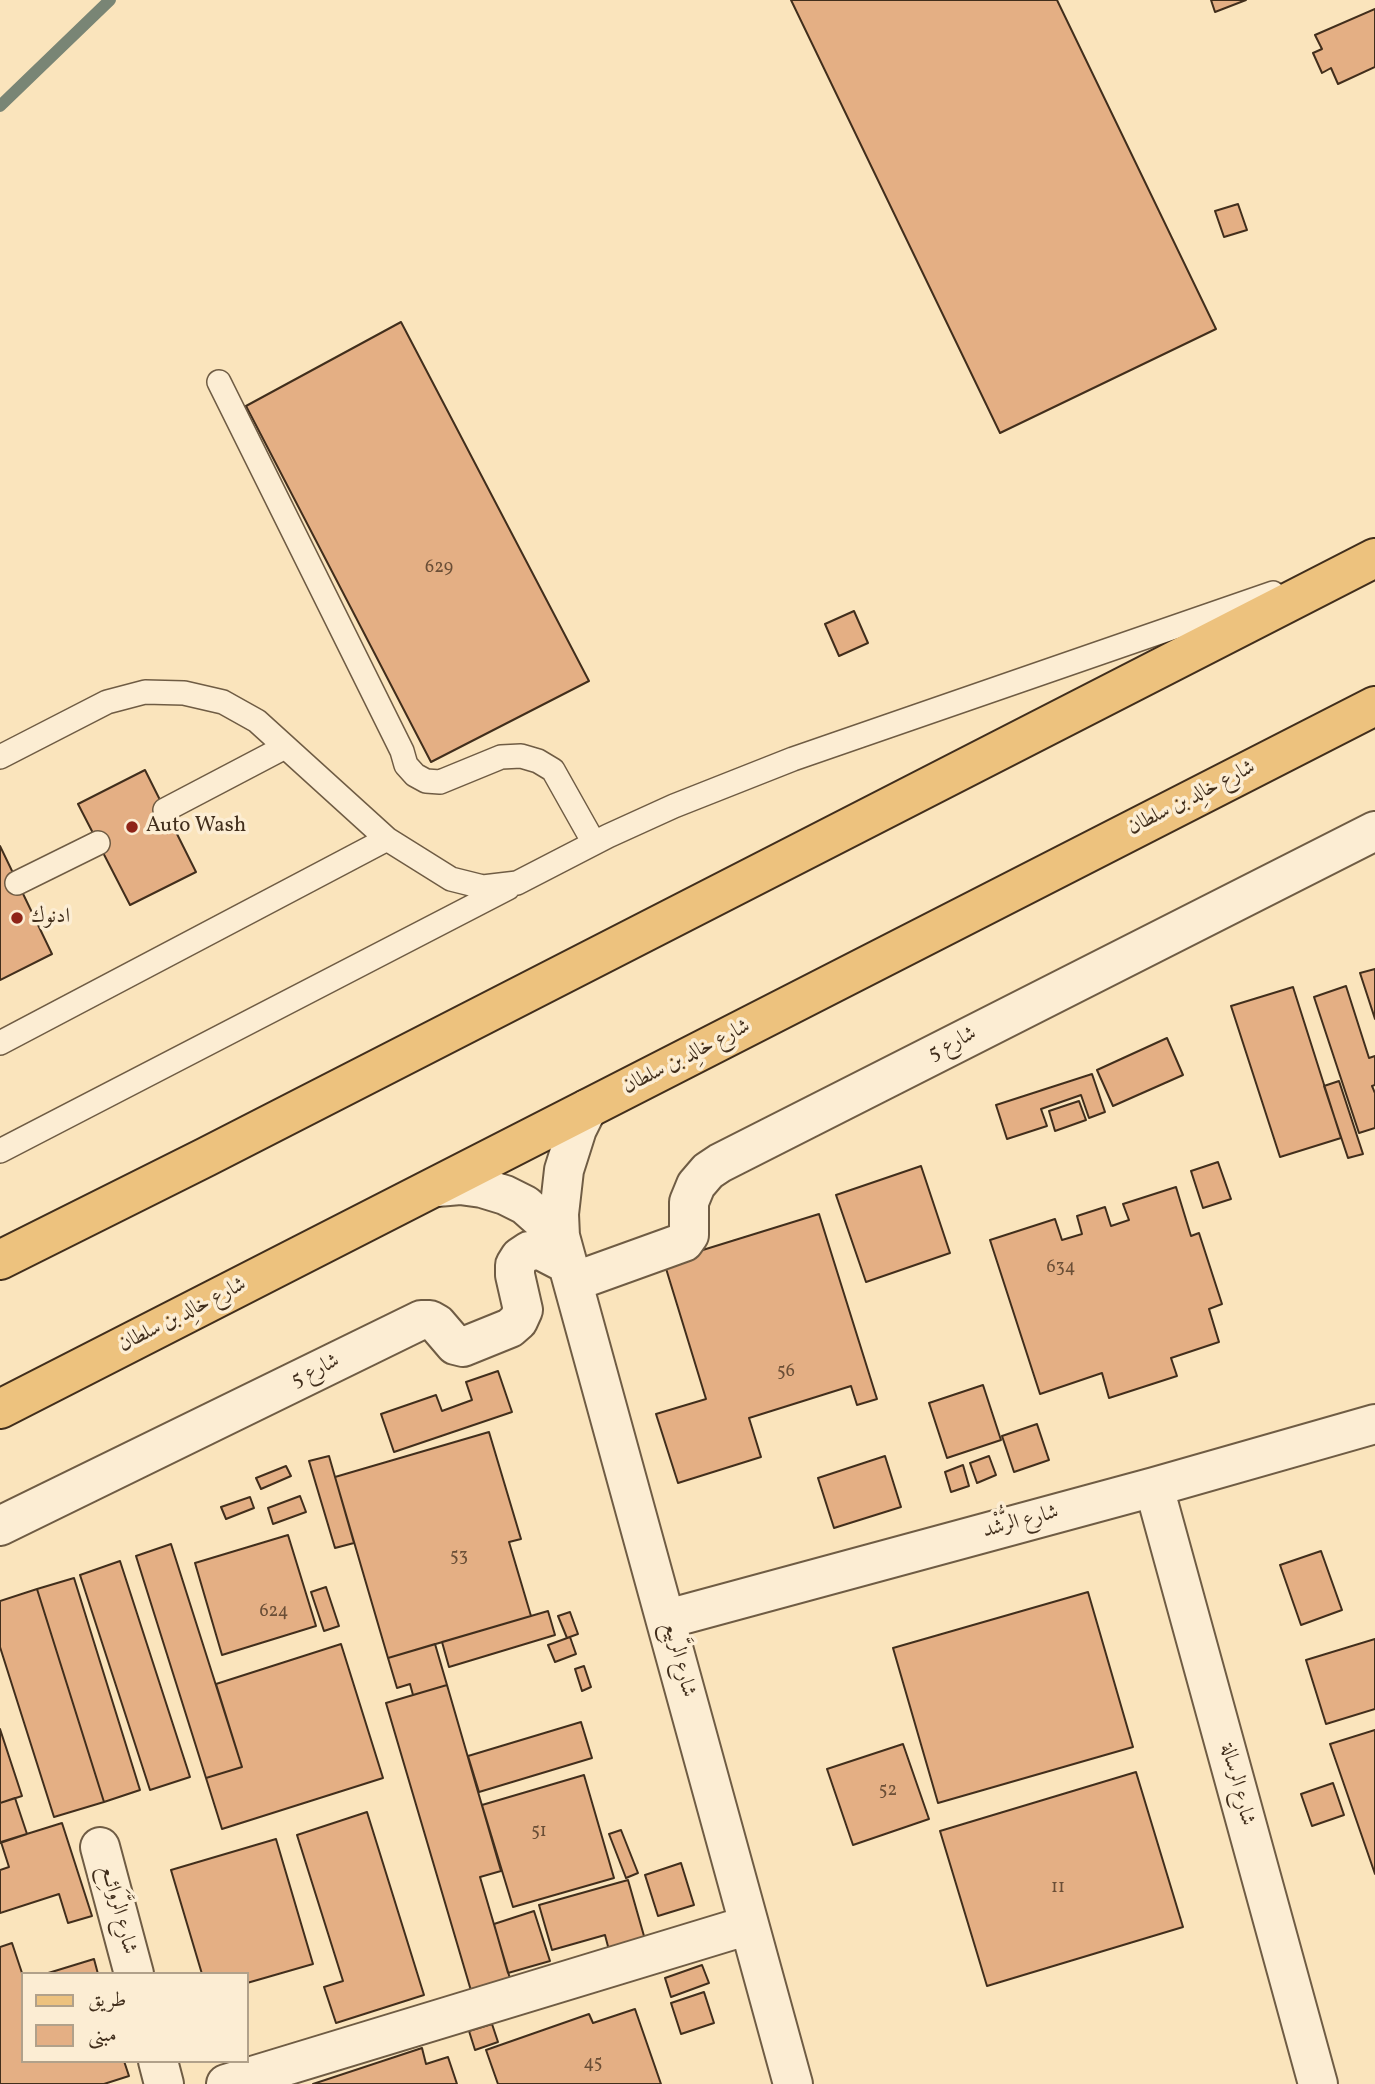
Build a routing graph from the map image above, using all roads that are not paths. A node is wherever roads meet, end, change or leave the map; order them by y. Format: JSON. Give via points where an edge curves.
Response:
{"nodes":[{"id":1,"x":219,"y":382,"type":"dead end"},
{"id":2,"x":1374,"y":558,"type":"edge"},
{"id":3,"x":1375,"y":706,"type":"edge"},
{"id":4,"x":285,"y":747,"type":"junction"},
{"id":5,"x":0,"y":757,"type":"edge"},
{"id":6,"x":165,"y":810,"type":"dead end"},
{"id":7,"x":1375,"y":831,"type":"edge"},
{"id":8,"x":387,"y":839,"type":"junction"},
{"id":9,"x":98,"y":843,"type":"dead end"},
{"id":10,"x":594,"y":843,"type":"junction"},
{"id":11,"x":17,"y":883,"type":"dead end"},
{"id":12,"x":516,"y":883,"type":"junction"},
{"id":13,"x":0,"y":1043,"type":"edge"},
{"id":14,"x":587,"y":1109,"type":"junction"},
{"id":15,"x":0,"y":1151,"type":"edge"},
{"id":16,"x":436,"y":1187,"type":"junction"},
{"id":17,"x":0,"y":1260,"type":"edge"},
{"id":18,"x":566,"y":1261,"type":"junction"},
{"id":19,"x":0,"y":1409,"type":"edge"},
{"id":20,"x":1375,"y":1424,"type":"edge"},
{"id":21,"x":1154,"y":1487,"type":"junction"},
{"id":22,"x":0,"y":1526,"type":"edge"},
{"id":23,"x":667,"y":1619,"type":"junction"},
{"id":24,"x":100,"y":1847,"type":"dead end"},
{"id":25,"x":749,"y":1925,"type":"junction"},
{"id":26,"x":133,"y":1972,"type":"edge"},
{"id":27,"x":159,"y":2063,"type":"edge"},
{"id":28,"x":164,"y":2084,"type":"edge"},
{"id":29,"x":226,"y":2084,"type":"edge"},
{"id":30,"x":793,"y":2084,"type":"edge"},
{"id":31,"x":1318,"y":2084,"type":"edge"}],
"edges":[{"from":1,"to":10,"type":"lane","via":[[406,765],[426,781],[440,782],[501,757],[538,761],[553,770]]},
{"from":2,"to":10,"type":"lane","via":[[793,760]]},
{"from":2,"to":17,"type":"main road"},
{"from":3,"to":14,"type":"main road","name":"شارع خالِد بن سلطان"},
{"from":4,"to":5,"type":"lane","via":[[257,721],[223,702],[184,693],[145,692],[107,702]]},
{"from":4,"to":6,"type":"lane"},
{"from":4,"to":8,"type":"lane"},
{"from":7,"to":18,"type":"street","name":"شارع 5","via":[[720,1163],[696,1185],[684,1242]]},
{"from":8,"to":12,"type":"lane","via":[[451,879],[483,887]]},
{"from":8,"to":13,"type":"lane"},
{"from":9,"to":11,"type":"lane"},
{"from":10,"to":12,"type":"lane"},
{"from":12,"to":15,"type":"lane"},
{"from":14,"to":16,"type":"main road","name":"شارع خالِد بن سلطان"},
{"from":14,"to":18,"type":"street","name":"شارع الرَّبِيع","via":[[564,1171],[559,1214]]},
{"from":16,"to":18,"type":"street","via":[[482,1188],[525,1205]]},
{"from":16,"to":19,"type":"main road","name":"شارع خالِد بن سلطان"},
{"from":18,"to":22,"type":"street","name":"شارع 5","via":[[540,1250],[520,1257],[515,1275],[523,1310],[510,1328],[463,1347],[447,1339],[437,1324],[421,1320]]},
{"from":18,"to":23,"type":"street","name":"شارع الرَّبِيع"},
{"from":20,"to":21,"type":"street","name":"شارع الرُّشْد"},
{"from":21,"to":23,"type":"street","name":"شارع الرُّشْد"},
{"from":21,"to":31,"type":"street","name":"شارع الرسالة"},
{"from":23,"to":25,"type":"street","name":"شارع الرَّبِيع"},
{"from":24,"to":26,"type":"street","name":"شارع الرَّوَائِع"},
{"from":25,"to":29,"type":"street"},
{"from":25,"to":30,"type":"street","name":"شارع الرَّبِيع"},
{"from":27,"to":28,"type":"street"}]}
